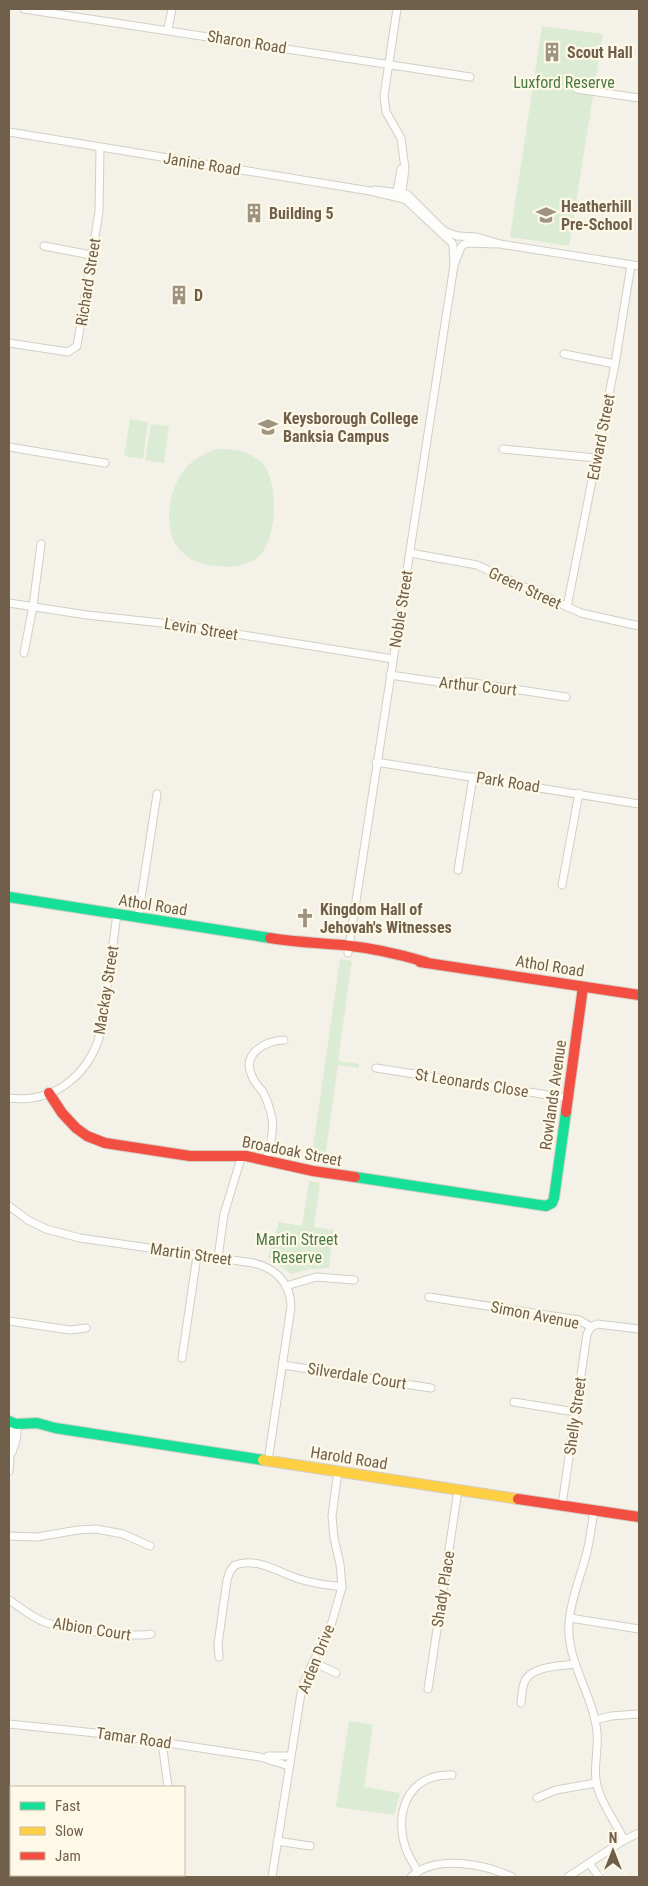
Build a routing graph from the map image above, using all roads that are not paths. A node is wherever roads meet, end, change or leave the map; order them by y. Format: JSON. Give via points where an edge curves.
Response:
{"nodes":[{"id":1,"x":24,"y":9,"type":"edge"},
{"id":2,"x":172,"y":9,"type":"edge"},
{"id":3,"x":397,"y":9,"type":"edge"},
{"id":4,"x":168,"y":29,"type":"junction"},
{"id":5,"x":389,"y":64,"type":"junction"},
{"id":6,"x":470,"y":77,"type":"dead end"},
{"id":7,"x":577,"y":89,"type":"dead end"},
{"id":8,"x":639,"y":98,"type":"edge"},
{"id":9,"x":9,"y":132,"type":"edge"},
{"id":10,"x":100,"y":148,"type":"junction"},
{"id":11,"x":399,"y":195,"type":"junction"},
{"id":12,"x":458,"y":236,"type":"junction"},
{"id":13,"x":452,"y":244,"type":"junction"},
{"id":14,"x":500,"y":244,"type":"junction"},
{"id":15,"x":44,"y":246,"type":"dead end"},
{"id":16,"x":462,"y":246,"type":"junction"},
{"id":17,"x":91,"y":255,"type":"junction"},
{"id":18,"x":454,"y":265,"type":"junction"},
{"id":19,"x":635,"y":266,"type":"edge"},
{"id":20,"x":9,"y":343,"type":"edge"},
{"id":21,"x":564,"y":354,"type":"dead end"},
{"id":22,"x":615,"y":364,"type":"junction"},
{"id":23,"x":9,"y":447,"type":"edge"},
{"id":24,"x":503,"y":449,"type":"dead end"},
{"id":25,"x":596,"y":458,"type":"junction"},
{"id":26,"x":105,"y":463,"type":"dead end"},
{"id":27,"x":41,"y":544,"type":"dead end"},
{"id":28,"x":410,"y":553,"type":"junction"},
{"id":29,"x":9,"y":603,"type":"edge"},
{"id":30,"x":33,"y":606,"type":"junction"},
{"id":31,"x":567,"y":607,"type":"junction"},
{"id":32,"x":639,"y":626,"type":"edge"},
{"id":33,"x":24,"y":653,"type":"dead end"},
{"id":34,"x":393,"y":659,"type":"junction"},
{"id":35,"x":390,"y":675,"type":"junction"},
{"id":36,"x":566,"y":697,"type":"dead end"},
{"id":37,"x":376,"y":762,"type":"junction"},
{"id":38,"x":473,"y":776,"type":"junction"},
{"id":39,"x":579,"y":793,"type":"junction"},
{"id":40,"x":157,"y":794,"type":"dead end"},
{"id":41,"x":639,"y":804,"type":"edge"},
{"id":42,"x":458,"y":870,"type":"dead end"},
{"id":43,"x":562,"y":885,"type":"dead end"},
{"id":44,"x":9,"y":897,"type":"edge"},
{"id":45,"x":117,"y":914,"type":"junction"},
{"id":46,"x":138,"y":918,"type":"junction"},
{"id":47,"x":348,"y":950,"type":"junction"},
{"id":48,"x":583,"y":987,"type":"junction"},
{"id":49,"x":639,"y":996,"type":"edge"},
{"id":50,"x":284,"y":1040,"type":"dead end"},
{"id":51,"x":376,"y":1068,"type":"dead end"},
{"id":52,"x":49,"y":1093,"type":"junction"},
{"id":53,"x":9,"y":1098,"type":"edge"},
{"id":54,"x":568,"y":1098,"type":"junction"},
{"id":55,"x":242,"y":1155,"type":"junction"},
{"id":56,"x":266,"y":1160,"type":"junction"},
{"id":57,"x":549,"y":1205,"type":"joint"},
{"id":58,"x":9,"y":1206,"type":"edge"},
{"id":59,"x":197,"y":1256,"type":"junction"},
{"id":60,"x":218,"y":1258,"type":"junction"},
{"id":61,"x":354,"y":1280,"type":"dead end"},
{"id":62,"x":286,"y":1286,"type":"junction"},
{"id":63,"x":429,"y":1297,"type":"dead end"},
{"id":64,"x":9,"y":1321,"type":"edge"},
{"id":65,"x":591,"y":1327,"type":"junction"},
{"id":66,"x":86,"y":1328,"type":"dead end"},
{"id":67,"x":639,"y":1329,"type":"edge"},
{"id":68,"x":182,"y":1358,"type":"dead end"},
{"id":69,"x":282,"y":1365,"type":"junction"},
{"id":70,"x":431,"y":1388,"type":"dead end"},
{"id":71,"x":514,"y":1402,"type":"dead end"},
{"id":72,"x":575,"y":1412,"type":"junction"},
{"id":73,"x":13,"y":1427,"type":"edge"},
{"id":74,"x":268,"y":1461,"type":"junction"},
{"id":75,"x":9,"y":1471,"type":"edge"},
{"id":76,"x":338,"y":1471,"type":"junction"},
{"id":77,"x":458,"y":1490,"type":"junction"},
{"id":78,"x":562,"y":1505,"type":"junction"},
{"id":79,"x":594,"y":1510,"type":"junction"},
{"id":80,"x":639,"y":1517,"type":"edge"},
{"id":81,"x":9,"y":1536,"type":"edge"},
{"id":82,"x":150,"y":1546,"type":"dead end"},
{"id":83,"x":342,"y":1587,"type":"junction"},
{"id":84,"x":9,"y":1600,"type":"edge"},
{"id":85,"x":570,"y":1618,"type":"junction"},
{"id":86,"x":639,"y":1629,"type":"edge"},
{"id":87,"x":151,"y":1634,"type":"dead end"},
{"id":88,"x":219,"y":1657,"type":"dead end"},
{"id":89,"x":313,"y":1662,"type":"junction"},
{"id":90,"x":575,"y":1664,"type":"junction"},
{"id":91,"x":336,"y":1673,"type":"dead end"},
{"id":92,"x":428,"y":1689,"type":"dead end"},
{"id":93,"x":521,"y":1703,"type":"dead end"},
{"id":94,"x":639,"y":1714,"type":"edge"},
{"id":95,"x":595,"y":1720,"type":"junction"},
{"id":96,"x":9,"y":1724,"type":"edge"},
{"id":97,"x":162,"y":1742,"type":"junction"},
{"id":98,"x":290,"y":1756,"type":"junction"},
{"id":99,"x":260,"y":1757,"type":"junction"},
{"id":100,"x":289,"y":1766,"type":"junction"},
{"id":101,"x":452,"y":1775,"type":"dead end"},
{"id":102,"x":596,"y":1782,"type":"junction"},
{"id":103,"x":168,"y":1786,"type":"edge"},
{"id":104,"x":537,"y":1798,"type":"dead end"},
{"id":105,"x":639,"y":1833,"type":"edge"},
{"id":106,"x":624,"y":1840,"type":"junction"},
{"id":107,"x":277,"y":1841,"type":"junction"},
{"id":108,"x":310,"y":1846,"type":"dead end"},
{"id":109,"x":589,"y":1863,"type":"junction"},
{"id":110,"x":418,"y":1872,"type":"junction"},
{"id":111,"x":272,"y":1877,"type":"edge"},
{"id":112,"x":411,"y":1877,"type":"edge"},
{"id":113,"x":512,"y":1877,"type":"edge"},
{"id":114,"x":568,"y":1877,"type":"edge"},
{"id":115,"x":599,"y":1877,"type":"edge"}],
"edges":[{"from":1,"to":4,"type":"street","name":"Sharon Road"},
{"from":2,"to":4,"type":"street"},
{"from":3,"to":5,"type":"street"},
{"from":4,"to":5,"type":"street","name":"Sharon Road"},
{"from":5,"to":6,"type":"street","name":"Sharon Road"},
{"from":5,"to":11,"type":"street","via":[[385,104],[401,138],[405,169]]},
{"from":7,"to":8,"type":"street"},
{"from":9,"to":10,"type":"street","name":"Janine Road"},
{"from":10,"to":11,"type":"street","name":"Janine Road"},
{"from":10,"to":17,"type":"street","name":"Richard Street","via":[[99,212]]},
{"from":11,"to":12,"type":"street","via":[[411,198],[446,232]]},
{"from":11,"to":13,"type":"street"},
{"from":12,"to":13,"type":"street","via":[[453,238]]},
{"from":12,"to":14,"type":"street"},
{"from":12,"to":16,"type":"street","via":[[463,239]]},
{"from":13,"to":16,"type":"street"},
{"from":13,"to":18,"type":"street","name":"Noble Street"},
{"from":14,"to":16,"type":"street"},
{"from":14,"to":19,"type":"street"},
{"from":15,"to":17,"type":"street"},
{"from":16,"to":18,"type":"street","name":"Noble Street"},
{"from":17,"to":20,"type":"street","name":"Richard Street","via":[[77,346],[68,352]]},
{"from":18,"to":28,"type":"street","name":"Noble Street"},
{"from":19,"to":22,"type":"street","name":"Edward Street"},
{"from":21,"to":22,"type":"street"},
{"from":22,"to":25,"type":"street","name":"Edward Street"},
{"from":23,"to":26,"type":"street"},
{"from":24,"to":25,"type":"street"},
{"from":25,"to":31,"type":"street","name":"Edward Street"},
{"from":27,"to":30,"type":"street"},
{"from":28,"to":31,"type":"street","name":"Green Street","via":[[477,565]]},
{"from":28,"to":34,"type":"street","name":"Noble Street"},
{"from":29,"to":30,"type":"street","name":"Levin Street"},
{"from":30,"to":33,"type":"street"},
{"from":30,"to":34,"type":"street","name":"Levin Street","via":[[180,625]]},
{"from":31,"to":32,"type":"street","name":"Green Street"},
{"from":34,"to":35,"type":"street","name":"Noble Street"},
{"from":35,"to":36,"type":"street","name":"Arthur Court","via":[[438,682],[468,682]]},
{"from":35,"to":37,"type":"street","name":"Noble Street"},
{"from":37,"to":38,"type":"street","name":"Park Road"},
{"from":37,"to":47,"type":"street","name":"Noble Street"},
{"from":38,"to":39,"type":"street","name":"Park Road"},
{"from":38,"to":42,"type":"street"},
{"from":39,"to":41,"type":"street","name":"Park Road"},
{"from":39,"to":43,"type":"street"},
{"from":40,"to":46,"type":"street"},
{"from":44,"to":45,"type":"street","name":"Athol Road"},
{"from":45,"to":46,"type":"street","name":"Athol Road"},
{"from":45,"to":52,"type":"street","name":"Mackay Street","via":[[98,1043],[75,1077]]},
{"from":46,"to":47,"type":"street","name":"Athol Road","via":[[294,942],[318,949]]},
{"from":47,"to":48,"type":"street","name":"Athol Road","via":[[395,961],[426,962]]},
{"from":48,"to":49,"type":"street","name":"Athol Road"},
{"from":48,"to":54,"type":"street","name":"Rowlands Avenue"},
{"from":50,"to":56,"type":"street","via":[[259,1048],[250,1064],[252,1078],[267,1100],[272,1117],[273,1132]]},
{"from":51,"to":54,"type":"street","name":"St Leonards Close"},
{"from":52,"to":53,"type":"street","name":"Mackay Street"},
{"from":52,"to":55,"type":"street","name":"Broadoak Street","via":[[76,1128],[105,1143],[190,1156]]},
{"from":54,"to":57,"type":"street","name":"Rowlands Avenue","via":[[554,1198]]},
{"from":55,"to":56,"type":"street","name":"Broadoak Street"},
{"from":55,"to":60,"type":"street","via":[[224,1214]]},
{"from":56,"to":57,"type":"street","name":"Broadoak Street","via":[[318,1172],[542,1207]]},
{"from":58,"to":59,"type":"street","name":"Martin Street","via":[[37,1225],[57,1233]]},
{"from":59,"to":60,"type":"street","name":"Martin Street"},
{"from":59,"to":68,"type":"street"},
{"from":60,"to":62,"type":"street","name":"Martin Street","via":[[264,1266]]},
{"from":61,"to":62,"type":"street","via":[[321,1277]]},
{"from":62,"to":69,"type":"street","via":[[291,1307]]},
{"from":63,"to":65,"type":"street","name":"Simon Avenue","via":[[579,1320]]},
{"from":64,"to":66,"type":"street","via":[[70,1330]]},
{"from":65,"to":67,"type":"street","name":"Simon Avenue","via":[[597,1324]]},
{"from":65,"to":72,"type":"street","name":"Shelly Street","via":[[587,1334]]},
{"from":69,"to":70,"type":"street","name":"Silverdale Court"},
{"from":69,"to":74,"type":"street"},
{"from":71,"to":72,"type":"street"},
{"from":72,"to":78,"type":"street","name":"Shelly Street"},
{"from":73,"to":74,"type":"street","name":"Harold Road","via":[[37,1423]]},
{"from":73,"to":75,"type":"street","via":[[16,1443]]},
{"from":74,"to":76,"type":"street","name":"Harold Road"},
{"from":76,"to":77,"type":"street","name":"Harold Road"},
{"from":76,"to":83,"type":"street","name":"Arden Drive","via":[[332,1516]]},
{"from":77,"to":78,"type":"street","name":"Harold Road"},
{"from":77,"to":92,"type":"street","name":"Shady Place"},
{"from":78,"to":79,"type":"street","name":"Harold Road"},
{"from":79,"to":80,"type":"street","name":"Harold Road"},
{"from":79,"to":85,"type":"street"},
{"from":81,"to":82,"type":"street","via":[[38,1537],[96,1529],[123,1534]]},
{"from":83,"to":88,"type":"street","via":[[302,1580],[260,1565],[235,1565],[227,1580]]},
{"from":83,"to":89,"type":"street","name":"Arden Drive","via":[[332,1622]]},
{"from":84,"to":87,"type":"street","name":"Albion Court","via":[[40,1620],[54,1624],[132,1636]]},
{"from":85,"to":86,"type":"street"},
{"from":85,"to":90,"type":"street","via":[[569,1636]]},
{"from":89,"to":91,"type":"street"},
{"from":89,"to":98,"type":"street","name":"Arden Drive","via":[[302,1687]]},
{"from":90,"to":93,"type":"street","via":[[543,1669],[530,1675],[525,1681]]},
{"from":90,"to":95,"type":"street"},
{"from":94,"to":95,"type":"street"},
{"from":95,"to":102,"type":"street"},
{"from":96,"to":97,"type":"street","name":"Tamar Road"},
{"from":97,"to":99,"type":"street","name":"Tamar Road"},
{"from":97,"to":103,"type":"street"},
{"from":98,"to":99,"type":"street","name":"Tamar Road"},
{"from":98,"to":100,"type":"street","name":"Arden Drive"},
{"from":99,"to":100,"type":"street","name":"Tamar Road"},
{"from":100,"to":107,"type":"street","name":"Arden Drive"},
{"from":101,"to":110,"type":"street","via":[[424,1780],[414,1788],[406,1802],[404,1836],[408,1854]]},
{"from":102,"to":104,"type":"street","via":[[556,1790]]},
{"from":102,"to":106,"type":"street"},
{"from":105,"to":106,"type":"street"},
{"from":106,"to":109,"type":"street"},
{"from":107,"to":108,"type":"street"},
{"from":107,"to":111,"type":"street","name":"Arden Drive"},
{"from":109,"to":114,"type":"street"},
{"from":109,"to":115,"type":"street"},
{"from":110,"to":112,"type":"street"},
{"from":110,"to":113,"type":"street","via":[[434,1864],[450,1863],[495,1870]]}]}
